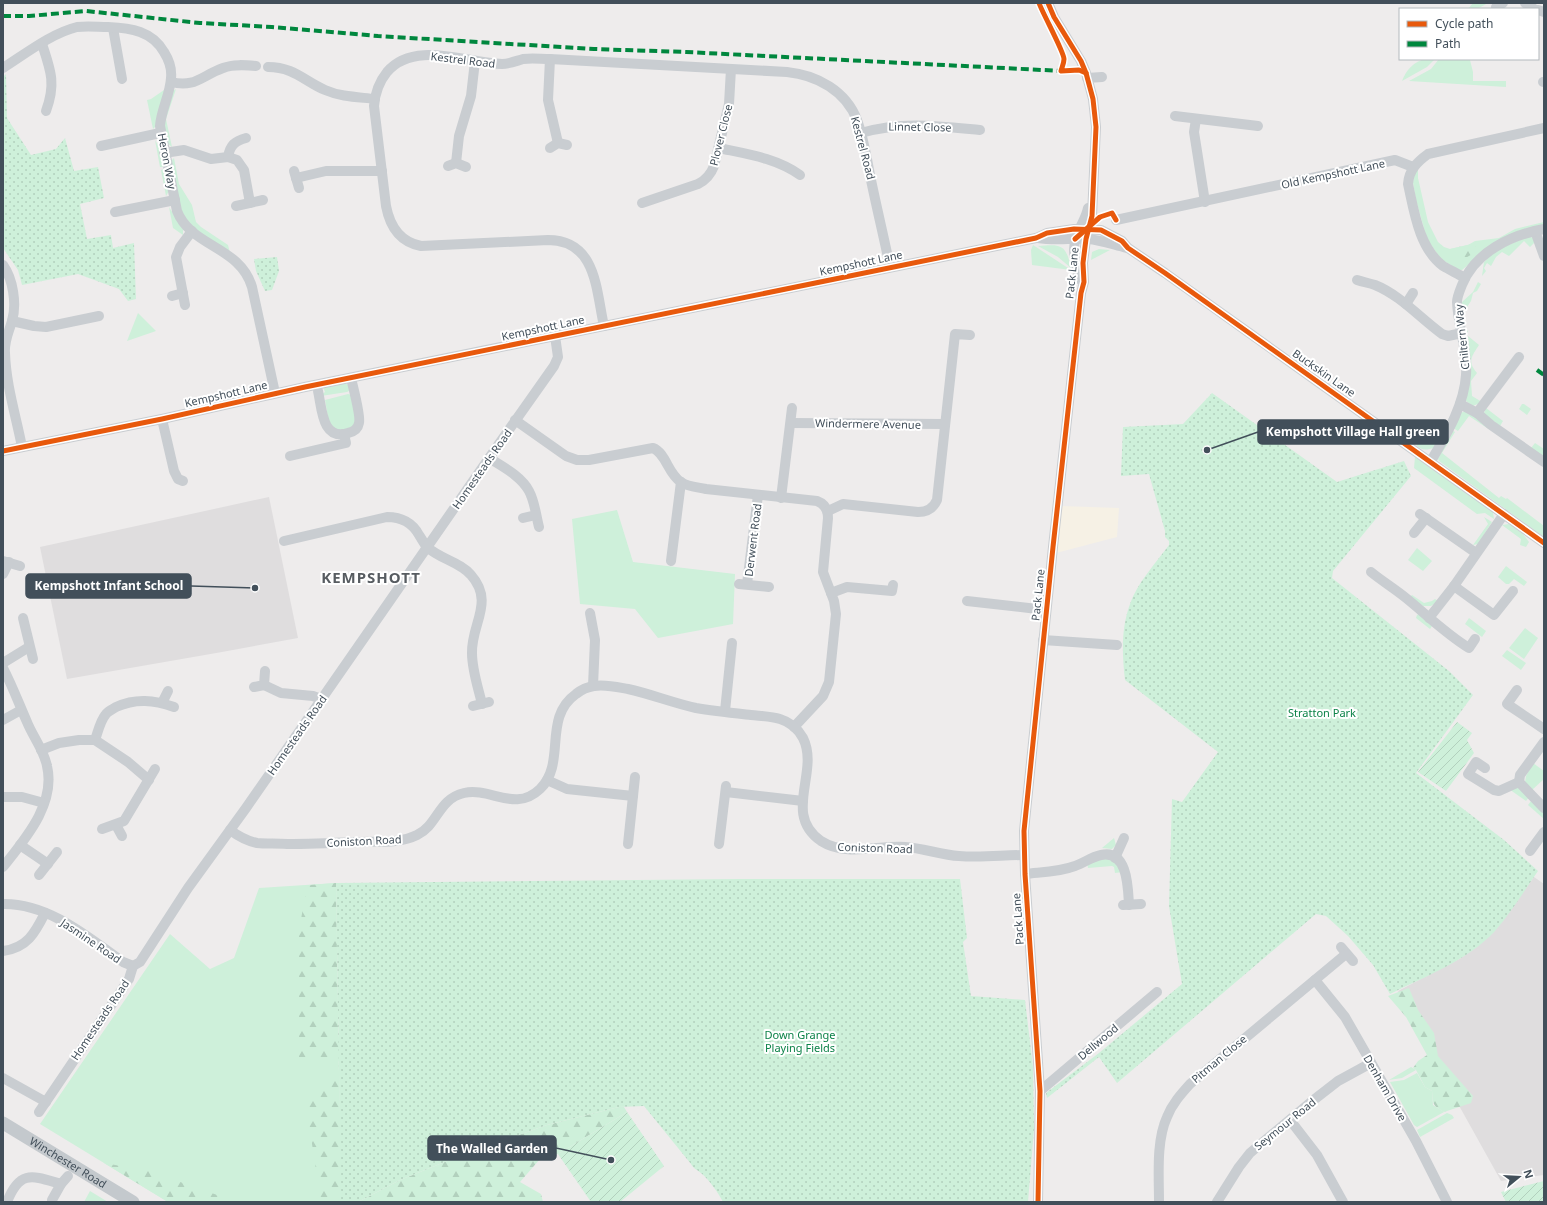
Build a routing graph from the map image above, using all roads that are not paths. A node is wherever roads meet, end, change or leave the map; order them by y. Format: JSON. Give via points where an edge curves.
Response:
{"nodes":[{"id":1,"x":1048,"y":3,"type":"edge"},
{"id":2,"x":113,"y":28,"type":"junction"},
{"id":3,"x":42,"y":44,"type":"junction"},
{"id":4,"x":550,"y":59,"type":"junction"},
{"id":5,"x":475,"y":61,"type":"junction"},
{"id":6,"x":256,"y":66,"type":"dead end"},
{"id":7,"x":268,"y":67,"type":"dead end"},
{"id":8,"x":3,"y":68,"type":"edge"},
{"id":9,"x":731,"y":69,"type":"junction"},
{"id":10,"x":1102,"y":77,"type":"dead end"},
{"id":11,"x":1087,"y":78,"type":"junction"},
{"id":12,"x":122,"y":79,"type":"dead end"},
{"id":13,"x":171,"y":82,"type":"junction"},
{"id":14,"x":374,"y":100,"type":"junction"},
{"id":15,"x":58,"y":110,"type":"dead end"},
{"id":16,"x":1175,"y":116,"type":"dead end"},
{"id":17,"x":1196,"y":119,"type":"junction"},
{"id":18,"x":1258,"y":126,"type":"dead end"},
{"id":19,"x":1544,"y":128,"type":"edge"},
{"id":20,"x":980,"y":130,"type":"dead end"},
{"id":21,"x":861,"y":132,"type":"junction"},
{"id":22,"x":160,"y":133,"type":"junction"},
{"id":23,"x":246,"y":138,"type":"dead end"},
{"id":24,"x":558,"y":145,"type":"dead end"},
{"id":25,"x":101,"y":146,"type":"dead end"},
{"id":26,"x":719,"y":148,"type":"junction"},
{"id":27,"x":164,"y":153,"type":"junction"},
{"id":28,"x":228,"y":157,"type":"junction"},
{"id":29,"x":457,"y":166,"type":"dead end"},
{"id":30,"x":1413,"y":167,"type":"junction"},
{"id":31,"x":797,"y":170,"type":"dead end"},
{"id":32,"x":382,"y":171,"type":"junction"},
{"id":33,"x":296,"y":179,"type":"dead end"},
{"id":34,"x":175,"y":200,"type":"junction"},
{"id":35,"x":263,"y":200,"type":"dead end"},
{"id":36,"x":1205,"y":202,"type":"junction"},
{"id":37,"x":250,"y":203,"type":"junction"},
{"id":38,"x":640,"y":204,"type":"dead end"},
{"id":39,"x":236,"y":206,"type":"dead end"},
{"id":40,"x":115,"y":212,"type":"dead end"},
{"id":41,"x":1116,"y":220,"type":"dead end"},
{"id":42,"x":1084,"y":228,"type":"junction"},
{"id":43,"x":1540,"y":230,"type":"edge"},
{"id":44,"x":192,"y":231,"type":"junction"},
{"id":45,"x":1036,"y":238,"type":"junction"},
{"id":46,"x":1075,"y":239,"type":"junction"},
{"id":47,"x":1086,"y":239,"type":"junction"},
{"id":48,"x":1128,"y":248,"type":"junction"},
{"id":49,"x":1544,"y":256,"type":"edge"},
{"id":50,"x":3,"y":265,"type":"edge"},
{"id":51,"x":890,"y":267,"type":"junction"},
{"id":52,"x":1465,"y":278,"type":"junction"},
{"id":53,"x":1357,"y":280,"type":"dead end"},
{"id":54,"x":183,"y":293,"type":"junction"},
{"id":55,"x":1081,"y":293,"type":"junction"},
{"id":56,"x":1413,"y":293,"type":"dead end"},
{"id":57,"x":172,"y":296,"type":"dead end"},
{"id":58,"x":1406,"y":304,"type":"junction"},
{"id":59,"x":185,"y":305,"type":"dead end"},
{"id":60,"x":99,"y":316,"type":"dead end"},
{"id":61,"x":12,"y":321,"type":"junction"},
{"id":62,"x":604,"y":326,"type":"junction"},
{"id":63,"x":1462,"y":334,"type":"junction"},
{"id":64,"x":970,"y":335,"type":"dead end"},
{"id":65,"x":555,"y":336,"type":"junction"},
{"id":66,"x":4,"y":344,"type":"edge"},
{"id":67,"x":1518,"y":356,"type":"dead end"},
{"id":68,"x":351,"y":378,"type":"junction"},
{"id":69,"x":318,"y":391,"type":"dead end"},
{"id":70,"x":275,"y":394,"type":"junction"},
{"id":71,"x":1460,"y":404,"type":"junction"},
{"id":72,"x":792,"y":408,"type":"dead end"},
{"id":73,"x":1477,"y":413,"type":"junction"},
{"id":74,"x":162,"y":419,"type":"junction"},
{"id":75,"x":515,"y":420,"type":"junction"},
{"id":76,"x":791,"y":423,"type":"junction"},
{"id":77,"x":945,"y":424,"type":"junction"},
{"id":78,"x":344,"y":434,"type":"junction"},
{"id":79,"x":22,"y":447,"type":"junction"},
{"id":80,"x":3,"y":451,"type":"edge"},
{"id":81,"x":290,"y":456,"type":"dead end"},
{"id":82,"x":489,"y":458,"type":"junction"},
{"id":83,"x":1431,"y":462,"type":"junction"},
{"id":84,"x":1544,"y":462,"type":"edge"},
{"id":85,"x":183,"y":481,"type":"dead end"},
{"id":86,"x":682,"y":482,"type":"junction"},
{"id":87,"x":758,"y":495,"type":"junction"},
{"id":88,"x":781,"y":498,"type":"junction"},
{"id":89,"x":828,"y":511,"type":"junction"},
{"id":90,"x":1504,"y":514,"type":"junction"},
{"id":91,"x":536,"y":515,"type":"junction"},
{"id":92,"x":523,"y":518,"type":"dead end"},
{"id":93,"x":539,"y":527,"type":"dead end"},
{"id":94,"x":1414,"y":533,"type":"dead end"},
{"id":95,"x":284,"y":541,"type":"dead end"},
{"id":96,"x":1544,"y":543,"type":"edge"},
{"id":97,"x":428,"y":548,"type":"junction"},
{"id":98,"x":1476,"y":553,"type":"junction"},
{"id":99,"x":671,"y":561,"type":"dead end"},
{"id":100,"x":6,"y":562,"type":"edge"},
{"id":101,"x":20,"y":566,"type":"dead end"},
{"id":102,"x":1371,"y":572,"type":"dead end"},
{"id":103,"x":3,"y":574,"type":"edge"},
{"id":104,"x":893,"y":586,"type":"dead end"},
{"id":105,"x":1454,"y":586,"type":"junction"},
{"id":106,"x":769,"y":587,"type":"dead end"},
{"id":107,"x":1512,"y":591,"type":"dead end"},
{"id":108,"x":831,"y":593,"type":"junction"},
{"id":109,"x":967,"y":601,"type":"dead end"},
{"id":110,"x":1046,"y":610,"type":"junction"},
{"id":111,"x":23,"y":618,"type":"dead end"},
{"id":112,"x":588,"y":618,"type":"dead end"},
{"id":113,"x":1429,"y":618,"type":"junction"},
{"id":114,"x":1475,"y":639,"type":"dead end"},
{"id":115,"x":1044,"y":640,"type":"junction"},
{"id":116,"x":732,"y":643,"type":"dead end"},
{"id":117,"x":1117,"y":645,"type":"dead end"},
{"id":118,"x":29,"y":647,"type":"junction"},
{"id":119,"x":33,"y":658,"type":"dead end"},
{"id":120,"x":3,"y":663,"type":"edge"},
{"id":121,"x":3,"y":668,"type":"edge"},
{"id":122,"x":265,"y":671,"type":"dead end"},
{"id":123,"x":592,"y":686,"type":"junction"},
{"id":124,"x":1517,"y":690,"type":"dead end"},
{"id":125,"x":168,"y":691,"type":"dead end"},
{"id":126,"x":321,"y":699,"type":"junction"},
{"id":127,"x":162,"y":703,"type":"junction"},
{"id":128,"x":482,"y":704,"type":"dead end"},
{"id":129,"x":174,"y":707,"type":"dead end"},
{"id":130,"x":21,"y":710,"type":"junction"},
{"id":131,"x":725,"y":712,"type":"junction"},
{"id":132,"x":3,"y":720,"type":"edge"},
{"id":133,"x":794,"y":727,"type":"junction"},
{"id":134,"x":1544,"y":729,"type":"edge"},
{"id":135,"x":96,"y":740,"type":"junction"},
{"id":136,"x":1544,"y":742,"type":"edge"},
{"id":137,"x":41,"y":750,"type":"junction"},
{"id":138,"x":1485,"y":768,"type":"dead end"},
{"id":139,"x":155,"y":769,"type":"dead end"},
{"id":140,"x":635,"y":777,"type":"dead end"},
{"id":141,"x":149,"y":780,"type":"junction"},
{"id":142,"x":547,"y":780,"type":"junction"},
{"id":143,"x":1519,"y":782,"type":"junction"},
{"id":144,"x":633,"y":796,"type":"junction"},
{"id":145,"x":3,"y":797,"type":"edge"},
{"id":146,"x":803,"y":801,"type":"junction"},
{"id":147,"x":44,"y":803,"type":"junction"},
{"id":148,"x":1544,"y":808,"type":"edge"},
{"id":149,"x":116,"y":825,"type":"junction"},
{"id":150,"x":102,"y":829,"type":"dead end"},
{"id":151,"x":230,"y":830,"type":"junction"},
{"id":152,"x":1544,"y":832,"type":"edge"},
{"id":153,"x":122,"y":836,"type":"dead end"},
{"id":154,"x":626,"y":838,"type":"dead end"},
{"id":155,"x":1124,"y":838,"type":"dead end"},
{"id":156,"x":719,"y":844,"type":"dead end"},
{"id":157,"x":20,"y":845,"type":"junction"},
{"id":158,"x":1530,"y":851,"type":"dead end"},
{"id":159,"x":57,"y":852,"type":"dead end"},
{"id":160,"x":1024,"y":855,"type":"junction"},
{"id":161,"x":1115,"y":858,"type":"junction"},
{"id":162,"x":48,"y":864,"type":"junction"},
{"id":163,"x":3,"y":867,"type":"edge"},
{"id":164,"x":1025,"y":874,"type":"junction"},
{"id":165,"x":39,"y":875,"type":"dead end"},
{"id":166,"x":3,"y":904,"type":"edge"},
{"id":167,"x":1141,"y":904,"type":"dead end"},
{"id":168,"x":45,"y":913,"type":"junction"},
{"id":169,"x":3,"y":951,"type":"edge"},
{"id":170,"x":1347,"y":954,"type":"dead end"},
{"id":171,"x":133,"y":966,"type":"junction"},
{"id":172,"x":1315,"y":980,"type":"junction"},
{"id":173,"x":1157,"y":992,"type":"dead end"},
{"id":174,"x":1371,"y":1063,"type":"junction"},
{"id":175,"x":3,"y":1078,"type":"edge"},
{"id":176,"x":1040,"y":1092,"type":"junction"},
{"id":177,"x":46,"y":1102,"type":"junction"},
{"id":178,"x":39,"y":1112,"type":"dead end"},
{"id":179,"x":1290,"y":1120,"type":"junction"},
{"id":180,"x":3,"y":1123,"type":"edge"},
{"id":181,"x":68,"y":1176,"type":"dead end"},
{"id":182,"x":61,"y":1184,"type":"junction"},
{"id":183,"x":52,"y":1200,"type":"dead end"},
{"id":184,"x":8,"y":1201,"type":"edge"},
{"id":185,"x":133,"y":1202,"type":"edge"},
{"id":186,"x":1038,"y":1202,"type":"edge"},
{"id":187,"x":1159,"y":1202,"type":"edge"},
{"id":188,"x":1217,"y":1202,"type":"edge"},
{"id":189,"x":1343,"y":1202,"type":"edge"},
{"id":190,"x":1447,"y":1202,"type":"edge"}],
"edges":[{"from":1,"to":11,"type":"street","name":"Pack Lane","via":[[1079,57]]},
{"from":2,"to":3,"type":"street","name":"Heron Way","via":[[73,28]]},
{"from":2,"to":12,"type":"street"},
{"from":2,"to":13,"type":"street","name":"Heron Way","via":[[137,30],[152,38],[167,57]]},
{"from":3,"to":8,"type":"street","name":"Heron Way"},
{"from":3,"to":15,"type":"street","via":[[52,82],[47,109]]},
{"from":4,"to":5,"type":"street","name":"Kestrel Road","via":[[524,59],[505,64]]},
{"from":4,"to":9,"type":"street","name":"Kestrel Road"},
{"from":4,"to":24,"type":"street","via":[[548,100]]},
{"from":5,"to":14,"type":"street","name":"Kestrel Road","via":[[425,55],[407,58],[398,62],[385,74]]},
{"from":5,"to":29,"type":"street","via":[[471,96],[460,136]]},
{"from":6,"to":13,"type":"street","via":[[228,66],[188,84]]},
{"from":7,"to":14,"type":"street","via":[[290,70],[324,90],[336,94]]},
{"from":9,"to":21,"type":"street","name":"Kestrel Road","via":[[803,74],[820,81],[846,102]]},
{"from":9,"to":26,"type":"street","name":"Plover Close","via":[[729,104]]},
{"from":10,"to":11,"type":"street"},
{"from":11,"to":42,"type":"street","name":"Pack Lane","via":[[1093,99],[1096,127],[1092,192]]},
{"from":13,"to":22,"type":"street","name":"Heron Way","via":[[161,117]]},
{"from":14,"to":32,"type":"street","name":"Kestrel Road"},
{"from":16,"to":17,"type":"street"},
{"from":17,"to":18,"type":"street"},
{"from":17,"to":36,"type":"street","via":[[1194,132]]},
{"from":19,"to":30,"type":"street","via":[[1428,154]]},
{"from":20,"to":21,"type":"street","name":"Linnet Close","via":[[901,125]]},
{"from":21,"to":51,"type":"street","name":"Kestrel Road"},
{"from":22,"to":25,"type":"street"},
{"from":22,"to":27,"type":"street","name":"Heron Way"},
{"from":23,"to":28,"type":"street","via":[[234,143]]},
{"from":26,"to":31,"type":"street","via":[[755,156]]},
{"from":26,"to":38,"type":"street","name":"Plover Close","via":[[713,170],[705,180]]},
{"from":27,"to":28,"type":"street","via":[[184,150],[214,159]]},
{"from":27,"to":34,"type":"street","name":"Heron Way"},
{"from":28,"to":37,"type":"street","via":[[242,165]]},
{"from":30,"to":36,"type":"street","name":"Old Kempshott Lane","via":[[1395,160]]},
{"from":30,"to":52,"type":"street","via":[[1408,184],[1424,242],[1443,266]]},
{"from":32,"to":33,"type":"street","via":[[326,171]]},
{"from":32,"to":62,"type":"street","name":"Kestrel Road","via":[[386,206],[392,226],[399,236],[416,245],[556,240],[577,248],[591,266]]},
{"from":34,"to":40,"type":"street"},
{"from":34,"to":44,"type":"street","name":"Heron Way","via":[[179,215]]},
{"from":35,"to":37,"type":"street"},
{"from":36,"to":41,"type":"street","name":"Old Kempshott Lane"},
{"from":37,"to":39,"type":"street"},
{"from":42,"to":45,"type":"street","name":"Kempshott Lane","via":[[1047,233]]},
{"from":42,"to":46,"type":"street","name":"Pack Lane"},
{"from":42,"to":47,"type":"street","name":"Pack Lane"},
{"from":42,"to":48,"type":"street","name":"Buckskin Lane","via":[[1107,232]]},
{"from":43,"to":49,"type":"street"},
{"from":43,"to":52,"type":"street","name":"Chiltern Way","via":[[1509,240],[1486,253]]},
{"from":44,"to":54,"type":"street","via":[[176,257]]},
{"from":44,"to":70,"type":"street","name":"Heron Way","via":[[238,262],[249,277]]},
{"from":45,"to":46,"type":"street","name":"Kempshott Lane"},
{"from":45,"to":51,"type":"street","name":"Kempshott Lane"},
{"from":46,"to":47,"type":"street","name":"Buckskin Lane"},
{"from":46,"to":55,"type":"street","name":"Pack Lane","via":[[1074,253]]},
{"from":47,"to":48,"type":"street","name":"Buckskin Lane"},
{"from":47,"to":55,"type":"street","name":"Pack Lane"},
{"from":48,"to":83,"type":"street","name":"Buckskin Lane"},
{"from":50,"to":61,"type":"street","via":[[12,292]]},
{"from":51,"to":62,"type":"street","name":"Kempshott Lane"},
{"from":52,"to":63,"type":"street","name":"Chiltern Way","via":[[1457,301]]},
{"from":53,"to":58,"type":"street","via":[[1375,286]]},
{"from":54,"to":57,"type":"street"},
{"from":54,"to":59,"type":"street"},
{"from":55,"to":110,"type":"street","name":"Pack Lane"},
{"from":56,"to":58,"type":"street"},
{"from":58,"to":63,"type":"street","via":[[1442,334]]},
{"from":60,"to":61,"type":"street","via":[[46,327]]},
{"from":61,"to":66,"type":"street"},
{"from":62,"to":65,"type":"street","name":"Kempshott Lane"},
{"from":63,"to":71,"type":"street","name":"Chiltern Way","via":[[1466,374]]},
{"from":64,"to":77,"type":"street","via":[[955,334]]},
{"from":65,"to":68,"type":"street","name":"Kempshott Lane"},
{"from":65,"to":75,"type":"street","name":"Homesteads Road","via":[[557,362]]},
{"from":66,"to":79,"type":"street"},
{"from":67,"to":73,"type":"street"},
{"from":68,"to":70,"type":"street","name":"Kempshott Lane"},
{"from":68,"to":78,"type":"street","via":[[360,420],[355,430]]},
{"from":69,"to":78,"type":"street","via":[[326,427],[333,433]]},
{"from":70,"to":74,"type":"street","name":"Kempshott Lane"},
{"from":71,"to":73,"type":"street"},
{"from":71,"to":83,"type":"street","name":"Chiltern Way"},
{"from":72,"to":76,"type":"street"},
{"from":73,"to":84,"type":"street"},
{"from":74,"to":79,"type":"street","name":"Kempshott Lane"},
{"from":74,"to":85,"type":"street","via":[[174,471]]},
{"from":75,"to":82,"type":"street","name":"Homesteads Road"},
{"from":75,"to":86,"type":"street","name":"Derwent Road","via":[[566,456],[577,460],[655,449],[672,473]]},
{"from":76,"to":77,"type":"street","name":"Windermere Avenue"},
{"from":76,"to":88,"type":"street"},
{"from":77,"to":89,"type":"street","via":[[937,500],[931,509],[918,512],[843,504]]},
{"from":78,"to":81,"type":"street","via":[[346,443]]},
{"from":79,"to":80,"type":"street","name":"Kempshott Lane"},
{"from":82,"to":91,"type":"street","via":[[524,483],[532,496]]},
{"from":82,"to":97,"type":"street","name":"Homesteads Road"},
{"from":83,"to":90,"type":"street","name":"Buckskin Lane"},
{"from":86,"to":87,"type":"street","name":"Derwent Road","via":[[706,489]]},
{"from":86,"to":99,"type":"street"},
{"from":87,"to":88,"type":"street","name":"Derwent Road"},
{"from":87,"to":106,"type":"street","name":"Derwent Road","via":[[743,584]]},
{"from":88,"to":89,"type":"street","name":"Derwent Road","via":[[817,501]]},
{"from":89,"to":108,"type":"street","via":[[823,572]]},
{"from":90,"to":96,"type":"street","name":"Buckskin Lane"},
{"from":90,"to":98,"type":"street"},
{"from":91,"to":92,"type":"street"},
{"from":91,"to":93,"type":"street"},
{"from":94,"to":98,"type":"street","via":[[1423,516]]},
{"from":95,"to":97,"type":"street","via":[[387,517],[407,521]]},
{"from":97,"to":126,"type":"street","name":"Homesteads Road"},
{"from":97,"to":128,"type":"street","via":[[465,569],[475,579],[481,592],[482,606],[472,641],[472,654]]},
{"from":98,"to":105,"type":"street"},
{"from":100,"to":101,"type":"street"},
{"from":100,"to":103,"type":"street"},
{"from":102,"to":113,"type":"street"},
{"from":104,"to":108,"type":"street","via":[[892,590],[847,587]]},
{"from":105,"to":107,"type":"street","via":[[1494,615]]},
{"from":105,"to":113,"type":"street"},
{"from":108,"to":133,"type":"street","via":[[836,614],[827,688]]},
{"from":109,"to":110,"type":"street"},
{"from":110,"to":115,"type":"street","name":"Pack Lane"},
{"from":111,"to":118,"type":"street"},
{"from":112,"to":123,"type":"street","via":[[595,640]]},
{"from":113,"to":114,"type":"street","via":[[1469,648]]},
{"from":115,"to":117,"type":"street"},
{"from":115,"to":160,"type":"street","name":"Pack Lane","via":[[1026,811]]},
{"from":116,"to":131,"type":"street"},
{"from":118,"to":119,"type":"street"},
{"from":118,"to":120,"type":"street"},
{"from":121,"to":130,"type":"street"},
{"from":122,"to":126,"type":"street","via":[[259,686],[280,693]]},
{"from":123,"to":131,"type":"street","name":"Coniston Road","via":[[620,687],[696,708]]},
{"from":123,"to":142,"type":"street","name":"Coniston Road","via":[[574,695],[561,710],[556,728],[552,770]]},
{"from":124,"to":134,"type":"street","via":[[1507,704]]},
{"from":125,"to":127,"type":"street"},
{"from":126,"to":151,"type":"street","name":"Homesteads Road"},
{"from":127,"to":129,"type":"street"},
{"from":127,"to":135,"type":"street","via":[[148,700],[132,701],[113,709],[106,714]]},
{"from":130,"to":132,"type":"street"},
{"from":130,"to":137,"type":"street"},
{"from":131,"to":133,"type":"street","name":"Coniston Road","via":[[778,718]]},
{"from":133,"to":146,"type":"street","name":"Coniston Road","via":[[801,736],[807,754]]},
{"from":135,"to":137,"type":"street","via":[[72,741]]},
{"from":135,"to":141,"type":"street"},
{"from":136,"to":143,"type":"street","via":[[1520,775]]},
{"from":137,"to":147,"type":"street","via":[[49,778]]},
{"from":138,"to":143,"type":"street","via":[[1476,762],[1468,774],[1499,791]]},
{"from":139,"to":141,"type":"street"},
{"from":140,"to":144,"type":"street"},
{"from":141,"to":149,"type":"street","via":[[124,821]]},
{"from":142,"to":144,"type":"street","via":[[567,789]]},
{"from":142,"to":151,"type":"street","name":"Coniston Road","via":[[535,793],[518,800],[506,800],[472,792],[458,795],[445,803],[426,829],[417,835],[402,839],[310,844],[266,843],[248,840]]},
{"from":143,"to":148,"type":"street"},
{"from":144,"to":154,"type":"street"},
{"from":145,"to":147,"type":"street","via":[[22,797]]},
{"from":146,"to":156,"type":"street","via":[[726,789]]},
{"from":146,"to":160,"type":"street","name":"Coniston Road","via":[[803,815],[809,828],[819,839],[844,849],[907,847],[960,856]]},
{"from":147,"to":157,"type":"street"},
{"from":149,"to":150,"type":"street"},
{"from":149,"to":153,"type":"street"},
{"from":151,"to":171,"type":"street","name":"Homesteads Road","via":[[188,888],[140,962]]},
{"from":152,"to":158,"type":"street"},
{"from":155,"to":161,"type":"street"},
{"from":157,"to":162,"type":"street"},
{"from":157,"to":163,"type":"street"},
{"from":159,"to":162,"type":"street"},
{"from":160,"to":164,"type":"street","name":"Pack Lane"},
{"from":161,"to":164,"type":"street","via":[[1102,855],[1069,868]]},
{"from":161,"to":167,"type":"street","via":[[1122,865],[1127,877],[1126,905]]},
{"from":162,"to":165,"type":"street"},
{"from":164,"to":176,"type":"street","name":"Pack Lane"},
{"from":166,"to":168,"type":"street","name":"Jasmine Road","via":[[26,906]]},
{"from":168,"to":169,"type":"street","via":[[31,938],[22,945]]},
{"from":168,"to":171,"type":"street","name":"Jasmine Road","via":[[65,922],[123,962]]},
{"from":170,"to":172,"type":"street","name":"Pitman Close"},
{"from":171,"to":177,"type":"street","name":"Homesteads Road","via":[[128,979]]},
{"from":172,"to":174,"type":"street","name":"Denham Drive","via":[[1345,1018]]},
{"from":172,"to":187,"type":"street","name":"Pitman Close","via":[[1190,1084],[1177,1098],[1162,1132]]},
{"from":173,"to":176,"type":"street","name":"Dellwood"},
{"from":174,"to":179,"type":"street","name":"Seymour Road","via":[[1338,1081]]},
{"from":174,"to":190,"type":"street","name":"Denham Drive","via":[[1416,1141]]},
{"from":175,"to":177,"type":"street"},
{"from":176,"to":186,"type":"street","name":"Pack Lane"},
{"from":177,"to":178,"type":"street","name":"Homesteads Road"},
{"from":179,"to":188,"type":"street","name":"Seymour Road","via":[[1250,1152]]},
{"from":179,"to":189,"type":"street","via":[[1317,1155]]},
{"from":180,"to":185,"type":"main road","name":"Winchester Road"},
{"from":181,"to":182,"type":"street"},
{"from":182,"to":183,"type":"street"},
{"from":182,"to":184,"type":"street","via":[[38,1178],[26,1178],[18,1181]]}]}
